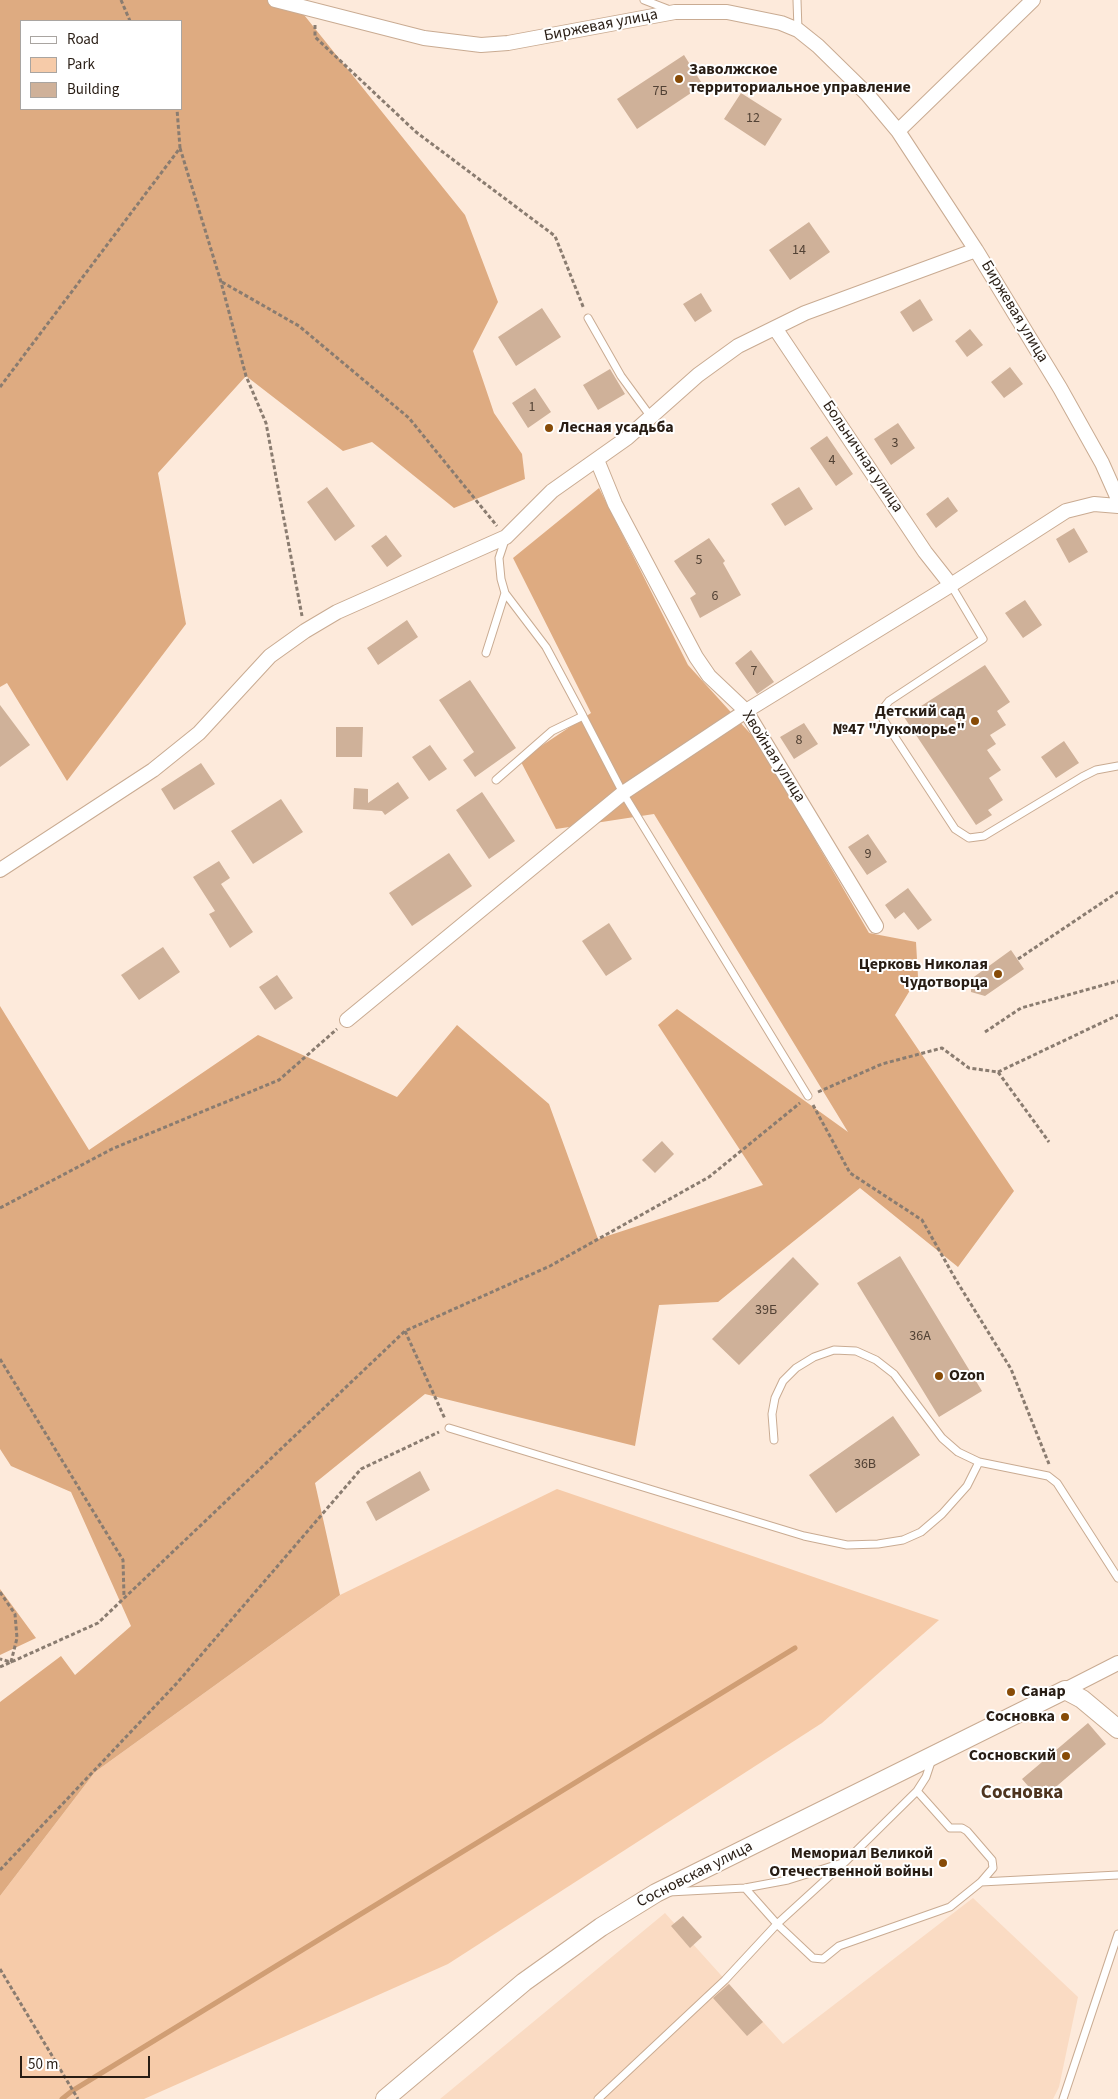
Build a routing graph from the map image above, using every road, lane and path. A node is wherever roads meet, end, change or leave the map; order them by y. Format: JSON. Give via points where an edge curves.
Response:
{"nodes":[{"id":1,"x":120,"y":0,"type":"edge"},
{"id":2,"x":275,"y":0,"type":"edge"},
{"id":3,"x":644,"y":0,"type":"edge"},
{"id":4,"x":797,"y":0,"type":"edge"},
{"id":5,"x":1033,"y":0,"type":"edge"},
{"id":6,"x":315,"y":9,"type":"junction"},
{"id":7,"x":675,"y":12,"type":"junction"},
{"id":8,"x":130,"y":20,"type":"edge"},
{"id":9,"x":798,"y":30,"type":"junction"},
{"id":10,"x":176,"y":110,"type":"edge"},
{"id":11,"x":898,"y":131,"type":"junction"},
{"id":12,"x":180,"y":148,"type":"junction"},
{"id":13,"x":976,"y":250,"type":"junction"},
{"id":14,"x":221,"y":282,"type":"junction"},
{"id":15,"x":588,"y":318,"type":"joint"},
{"id":16,"x":775,"y":328,"type":"junction"},
{"id":17,"x":0,"y":386,"type":"edge"},
{"id":18,"x":652,"y":418,"type":"junction"},
{"id":19,"x":597,"y":460,"type":"junction"},
{"id":20,"x":1118,"y":499,"type":"edge"},
{"id":21,"x":1118,"y":506,"type":"edge"},
{"id":22,"x":506,"y":537,"type":"junction"},
{"id":23,"x":951,"y":585,"type":"junction"},
{"id":24,"x":505,"y":593,"type":"junction"},
{"id":25,"x":305,"y":631,"type":"junction"},
{"id":26,"x":486,"y":653,"type":"dead end"},
{"id":27,"x":746,"y":711,"type":"junction"},
{"id":28,"x":583,"y":716,"type":"junction"},
{"id":29,"x":1118,"y":766,"type":"edge"},
{"id":30,"x":496,"y":780,"type":"dead end"},
{"id":31,"x":623,"y":792,"type":"junction"},
{"id":32,"x":0,"y":870,"type":"edge"},
{"id":33,"x":1118,"y":892,"type":"edge"},
{"id":34,"x":876,"y":926,"type":"dead end"},
{"id":35,"x":1018,"y":959,"type":"dead end"},
{"id":36,"x":1118,"y":981,"type":"edge"},
{"id":37,"x":1118,"y":1015,"type":"edge"},
{"id":38,"x":347,"y":1020,"type":"joint"},
{"id":39,"x":985,"y":1032,"type":"dead end"},
{"id":40,"x":998,"y":1072,"type":"junction"},
{"id":41,"x":808,"y":1096,"type":"junction"},
{"id":42,"x":1049,"y":1142,"type":"dead end"},
{"id":43,"x":0,"y":1208,"type":"edge"},
{"id":44,"x":405,"y":1330,"type":"junction"},
{"id":45,"x":0,"y":1359,"type":"edge"},
{"id":46,"x":449,"y":1428,"type":"junction"},
{"id":47,"x":774,"y":1440,"type":"dead end"},
{"id":48,"x":979,"y":1462,"type":"junction"},
{"id":49,"x":1057,"y":1483,"type":"junction"},
{"id":50,"x":1118,"y":1578,"type":"edge"},
{"id":51,"x":0,"y":1592,"type":"edge"},
{"id":52,"x":124,"y":1597,"type":"junction"},
{"id":53,"x":0,"y":1660,"type":"edge"},
{"id":54,"x":12,"y":1662,"type":"junction"},
{"id":55,"x":1118,"y":1664,"type":"edge"},
{"id":56,"x":0,"y":1667,"type":"edge"},
{"id":57,"x":1065,"y":1690,"type":"junction"},
{"id":58,"x":1118,"y":1729,"type":"edge"},
{"id":59,"x":933,"y":1757,"type":"junction"},
{"id":60,"x":917,"y":1791,"type":"junction"},
{"id":61,"x":845,"y":1862,"type":"junction"},
{"id":62,"x":0,"y":1870,"type":"edge"},
{"id":63,"x":1118,"y":1875,"type":"edge"},
{"id":64,"x":981,"y":1882,"type":"junction"},
{"id":65,"x":745,"y":1888,"type":"junction"},
{"id":66,"x":656,"y":1893,"type":"junction"},
{"id":67,"x":777,"y":1924,"type":"junction"},
{"id":68,"x":1118,"y":1934,"type":"edge"},
{"id":69,"x":0,"y":1969,"type":"edge"},
{"id":70,"x":78,"y":2099,"type":"edge"},
{"id":71,"x":385,"y":2099,"type":"edge"},
{"id":72,"x":598,"y":2099,"type":"edge"},
{"id":73,"x":1063,"y":2099,"type":"edge"}],
"edges":[{"from":1,"to":8,"type":"path"},
{"from":2,"to":6,"type":"street","name":"Биржевая улица"},
{"from":3,"to":7,"type":"lane"},
{"from":4,"to":9,"type":"lane"},
{"from":5,"to":11,"type":"street"},
{"from":6,"to":7,"type":"street","name":"Биржевая улица","via":[[424,38],[481,46],[508,44]]},
{"from":6,"to":15,"type":"path","via":[[315,37],[416,132],[555,236]]},
{"from":7,"to":9,"type":"street","name":"Биржевая улица","via":[[727,12],[781,23]]},
{"from":9,"to":11,"type":"street","name":"Биржевая улица","via":[[867,94]]},
{"from":10,"to":12,"type":"path"},
{"from":11,"to":13,"type":"street","name":"Биржевая улица"},
{"from":12,"to":14,"type":"path"},
{"from":12,"to":17,"type":"path"},
{"from":13,"to":16,"type":"street","via":[[805,313]]},
{"from":13,"to":20,"type":"street","name":"Биржевая улица","via":[[1060,388]]},
{"from":14,"to":22,"type":"path","via":[[299,326],[409,418]]},
{"from":14,"to":25,"type":"path","via":[[246,376],[266,423]]},
{"from":15,"to":18,"type":"lane","via":[[621,376]]},
{"from":16,"to":18,"type":"street","via":[[730,352],[698,375]]},
{"from":16,"to":23,"type":"street","name":"Больничная улица","via":[[925,552]]},
{"from":18,"to":19,"type":"street"},
{"from":19,"to":22,"type":"street","via":[[552,491]]},
{"from":19,"to":27,"type":"street","name":"Хвойная улица","via":[[615,504],[696,657],[709,676]]},
{"from":21,"to":23,"type":"street","via":[[1094,504],[1066,511]]},
{"from":22,"to":24,"type":"lane","via":[[500,558]]},
{"from":22,"to":25,"type":"street","via":[[336,612]]},
{"from":23,"to":27,"type":"street"},
{"from":23,"to":29,"type":"lane","via":[[982,640],[890,701],[882,710],[882,716],[955,829],[969,838],[984,836],[1082,777],[1096,770]]},
{"from":24,"to":26,"type":"lane"},
{"from":24,"to":28,"type":"lane","via":[[546,647]]},
{"from":25,"to":32,"type":"street","via":[[270,656],[199,733],[153,770]]},
{"from":27,"to":31,"type":"street"},
{"from":27,"to":34,"type":"street","name":"Хвойная улица"},
{"from":28,"to":30,"type":"lane","via":[[552,731]]},
{"from":28,"to":31,"type":"lane"},
{"from":31,"to":38,"type":"street"},
{"from":31,"to":41,"type":"lane"},
{"from":33,"to":35,"type":"path"},
{"from":36,"to":39,"type":"path","via":[[1021,1008]]},
{"from":37,"to":40,"type":"path"},
{"from":38,"to":43,"type":"path","via":[[279,1080],[112,1149]]},
{"from":40,"to":41,"type":"path","via":[[969,1068],[942,1048],[882,1064]]},
{"from":40,"to":42,"type":"path"},
{"from":41,"to":44,"type":"path","via":[[709,1177],[550,1266]]},
{"from":41,"to":49,"type":"path","via":[[850,1173],[922,1220],[1011,1369]]},
{"from":44,"to":46,"type":"path"},
{"from":44,"to":52,"type":"path"},
{"from":45,"to":52,"type":"path","via":[[123,1560]]},
{"from":46,"to":48,"type":"lane","via":[[804,1536],[847,1545],[887,1543],[921,1532],[967,1486]]},
{"from":46,"to":62,"type":"path","via":[[361,1469],[177,1683]]},
{"from":47,"to":48,"type":"lane","via":[[772,1414],[783,1381],[814,1357],[834,1350],[856,1351],[876,1360],[894,1374],[942,1438],[958,1452]]},
{"from":48,"to":49,"type":"lane","via":[[1048,1476]]},
{"from":49,"to":50,"type":"lane"},
{"from":51,"to":54,"type":"path","via":[[14,1614],[18,1638]]},
{"from":52,"to":54,"type":"path","via":[[98,1623]]},
{"from":53,"to":54,"type":"path"},
{"from":54,"to":56,"type":"path"},
{"from":55,"to":57,"type":"street"},
{"from":57,"to":58,"type":"street","via":[[1082,1699]]},
{"from":57,"to":59,"type":"street","name":"Сосновская улица"},
{"from":59,"to":60,"type":"lane"},
{"from":59,"to":66,"type":"street","name":"Сосновская улица"},
{"from":60,"to":61,"type":"lane"},
{"from":60,"to":64,"type":"lane","via":[[950,1828],[967,1831],[992,1860],[992,1868]]},
{"from":61,"to":65,"type":"lane","via":[[788,1880]]},
{"from":61,"to":67,"type":"lane"},
{"from":63,"to":64,"type":"lane"},
{"from":64,"to":67,"type":"lane","via":[[950,1907],[839,1946],[823,1959],[813,1958]]},
{"from":65,"to":66,"type":"lane"},
{"from":65,"to":67,"type":"lane"},
{"from":66,"to":71,"type":"street","name":"Сосновская улица","via":[[601,1927],[524,1982]]},
{"from":67,"to":72,"type":"lane","via":[[725,1980]]},
{"from":68,"to":73,"type":"lane"},
{"from":69,"to":70,"type":"path"}]}
